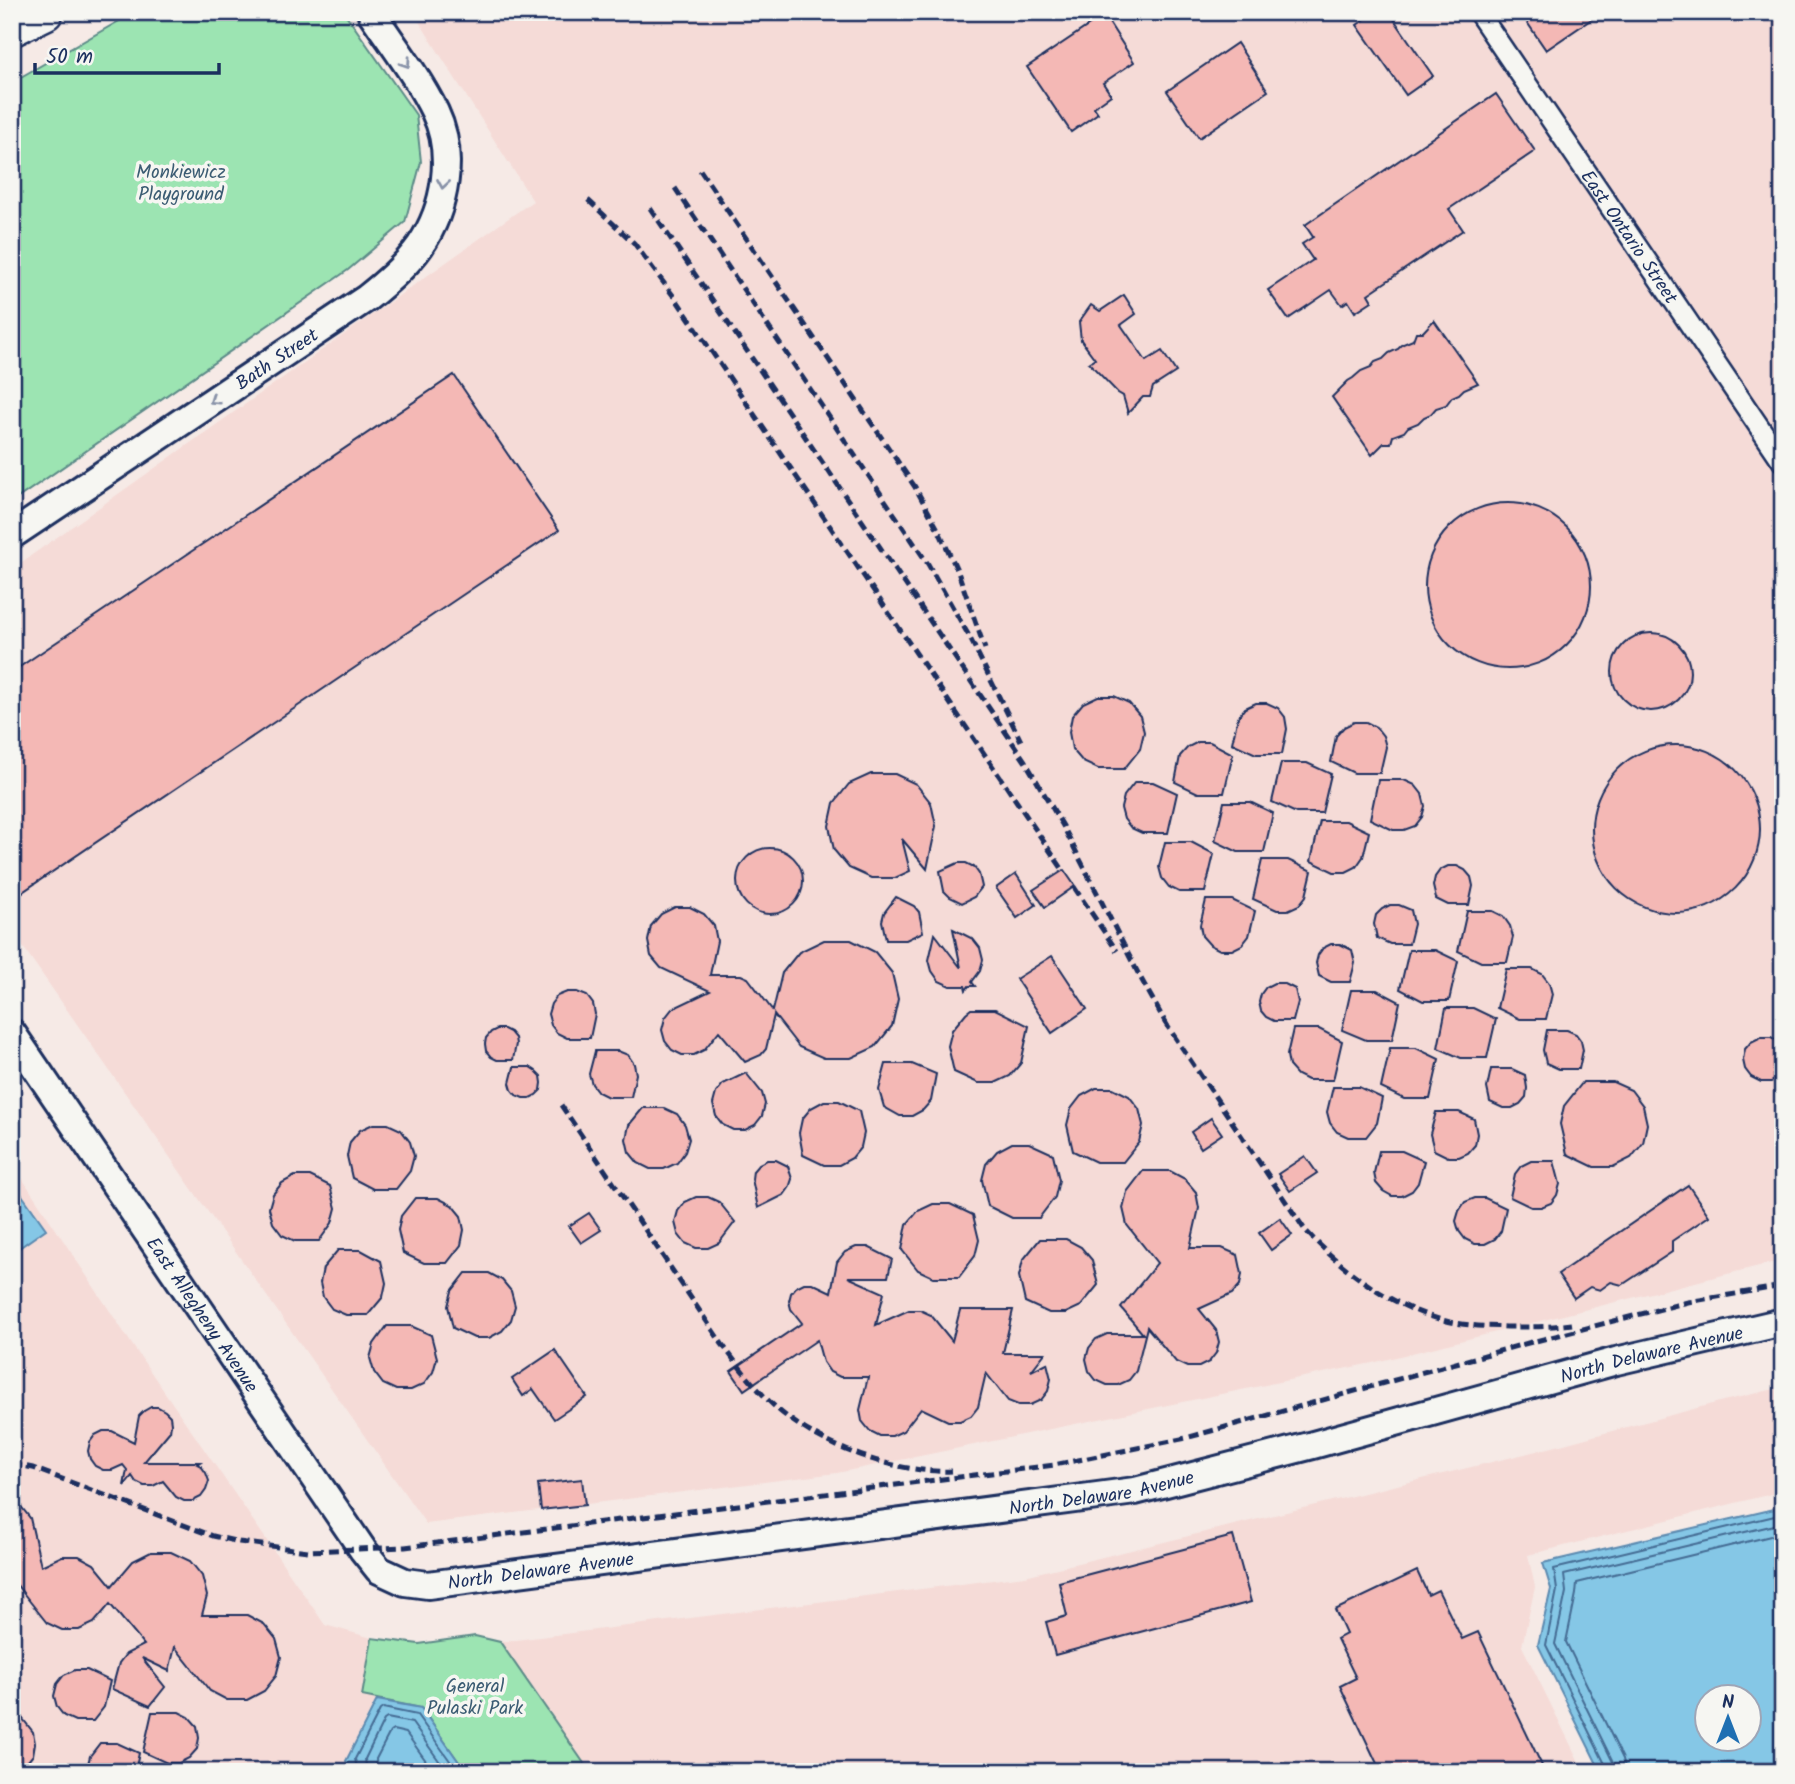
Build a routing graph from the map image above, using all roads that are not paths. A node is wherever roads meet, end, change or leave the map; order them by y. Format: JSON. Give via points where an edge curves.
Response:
{"nodes":[{"id":1,"x":46,"y":12,"type":"edge"},
{"id":2,"x":371,"y":12,"type":"edge"},
{"id":3,"x":1478,"y":12,"type":"edge"},
{"id":4,"x":12,"y":28,"type":"edge"},
{"id":5,"x":1783,"y":462,"type":"edge"},
{"id":6,"x":12,"y":536,"type":"edge"},
{"id":7,"x":12,"y":1033,"type":"edge"},
{"id":8,"x":1783,"y":1322,"type":"edge"},
{"id":9,"x":405,"y":1583,"type":"joint"}],
"edges":[{"from":1,"to":4,"type":"highway"},
{"from":2,"to":6,"type":"street","name":"Bath Street","one_way":true,"via":[[420,84],[443,139],[445,182],[421,245],[367,299]]},
{"from":3,"to":5,"type":"street","name":"East Ontario Street"},
{"from":7,"to":9,"type":"street","name":"East Allegheny Avenue","via":[[363,1550],[379,1570]]},
{"from":8,"to":9,"type":"street","name":"North Delaware Avenue","via":[[1616,1361],[1135,1490],[428,1585]]}]}
